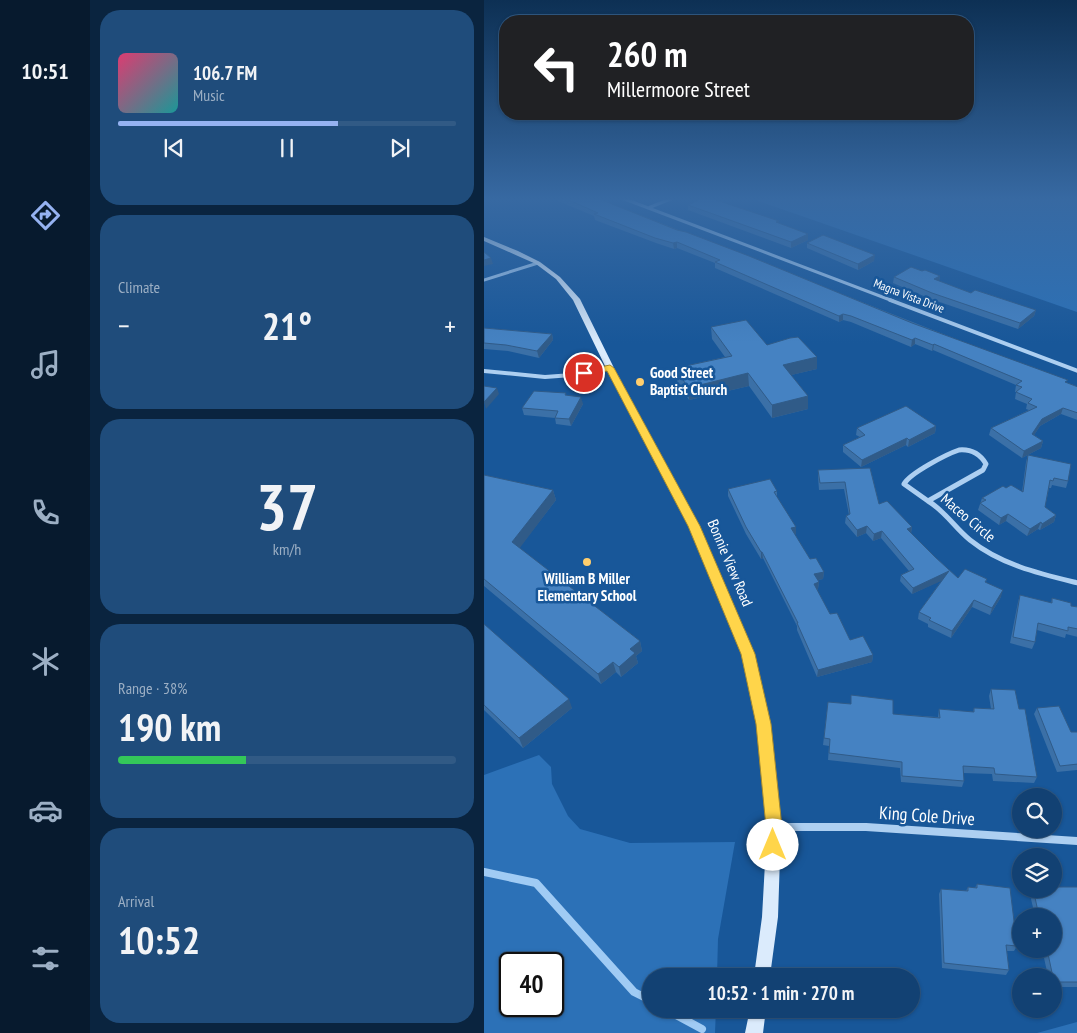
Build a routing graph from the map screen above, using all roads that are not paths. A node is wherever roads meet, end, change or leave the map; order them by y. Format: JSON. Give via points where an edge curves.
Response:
{"nodes":[{"id":1,"x":503,"y":246,"type":"edge"},
{"id":2,"x":749,"y":246,"type":"edge"},
{"id":3,"x":538,"y":263,"type":"junction"},
{"id":4,"x":484,"y":280,"type":"edge"},
{"id":5,"x":610,"y":368,"type":"junction"},
{"id":6,"x":484,"y":371,"type":"edge"},
{"id":7,"x":1077,"y":371,"type":"edge"},
{"id":8,"x":927,"y":500,"type":"junction"},
{"id":9,"x":1077,"y":583,"type":"edge"},
{"id":10,"x":774,"y":827,"type":"junction"},
{"id":11,"x":1077,"y":841,"type":"edge"},
{"id":12,"x":763,"y":968,"type":"edge"},
{"id":13,"x":756,"y":1018,"type":"edge"},
{"id":14,"x":754,"y":1033,"type":"edge"}],
"edges":[{"from":1,"to":3,"type":"street","name":"Bonnie View Road"},
{"from":2,"to":7,"type":"street","name":"Magna Vista Drive"},
{"from":3,"to":4,"type":"street"},
{"from":3,"to":5,"type":"street","name":"Bonnie View Road","via":[[558,278],[576,299]]},
{"from":5,"to":6,"type":"street","via":[[545,377]]},
{"from":5,"to":10,"type":"street","name":"Bonnie View Road","via":[[694,526],[748,654],[763,724]]},
{"from":8,"to":8,"type":"street","name":"Maceo Circle","via":[[983,470],[986,464],[983,458],[969,450],[958,450],[906,480],[904,484],[911,491]]},
{"from":8,"to":9,"type":"street","name":"Maceo Circle","via":[[960,532],[990,553],[1020,568]]},
{"from":10,"to":11,"type":"street","name":"King Cole Drive","via":[[866,827]]},
{"from":10,"to":12,"type":"street","name":"Bonnie View Road","via":[[770,917]]},
{"from":13,"to":14,"type":"street"}]}
